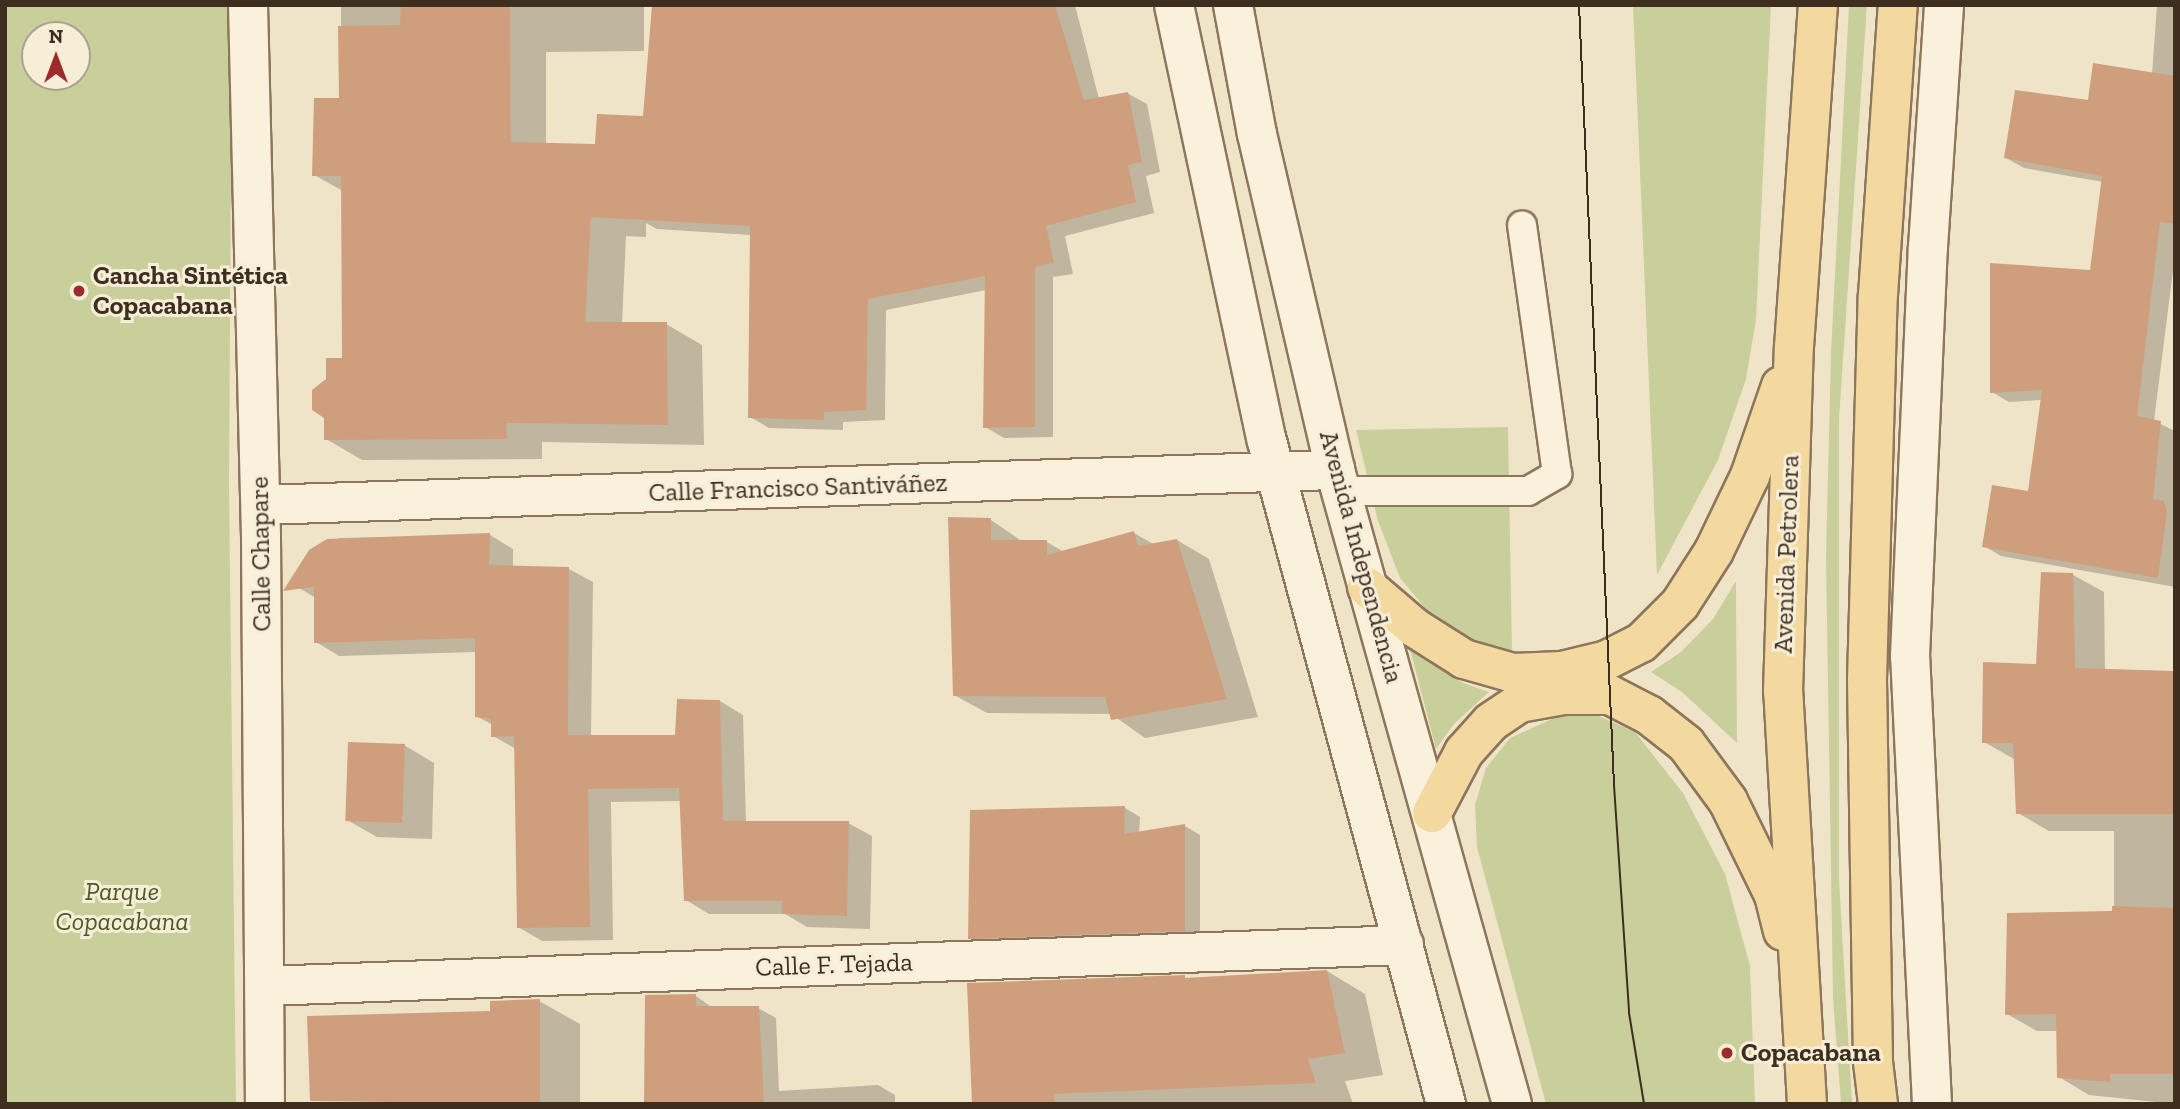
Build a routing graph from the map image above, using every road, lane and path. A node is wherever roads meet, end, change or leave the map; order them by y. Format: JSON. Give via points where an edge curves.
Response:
{"nodes":[{"id":1,"x":248,"y":5,"type":"edge"},
{"id":2,"x":1174,"y":5,"type":"edge"},
{"id":3,"x":1233,"y":5,"type":"edge"},
{"id":4,"x":1818,"y":5,"type":"edge"},
{"id":5,"x":1898,"y":5,"type":"edge"},
{"id":6,"x":1944,"y":5,"type":"edge"},
{"id":7,"x":1522,"y":225,"type":"dead end"},
{"id":8,"x":1794,"y":347,"type":"junction"},
{"id":9,"x":1276,"y":473,"type":"junction"},
{"id":10,"x":1338,"y":481,"type":"junction"},
{"id":11,"x":261,"y":505,"type":"junction"},
{"id":12,"x":1367,"y":587,"type":"junction"},
{"id":13,"x":1432,"y":813,"type":"junction"},
{"id":14,"x":1404,"y":945,"type":"junction"},
{"id":15,"x":265,"y":986,"type":"junction"},
{"id":16,"x":1801,"y":1001,"type":"junction"},
{"id":17,"x":265,"y":1104,"type":"edge"},
{"id":18,"x":1446,"y":1104,"type":"edge"},
{"id":19,"x":1512,"y":1104,"type":"edge"},
{"id":20,"x":1807,"y":1104,"type":"edge"},
{"id":21,"x":1878,"y":1104,"type":"edge"},
{"id":22,"x":1932,"y":1104,"type":"edge"}],
"edges":[{"from":1,"to":11,"type":"street","name":"Calle Chapare"},
{"from":2,"to":9,"type":"street","via":[[1244,346]]},
{"from":3,"to":10,"type":"street","name":"Avenida Independencia","via":[[1257,134]]},
{"from":4,"to":8,"type":"main road","name":"Avenida Petrolera"},
{"from":5,"to":21,"type":"main road","via":[[1878,295],[1867,680],[1873,1062]]},
{"from":6,"to":22,"type":"street","via":[[1927,247],[1910,656]]},
{"from":7,"to":10,"type":"lane","via":[[1557,474],[1528,491]]},
{"from":8,"to":12,"type":"main road","via":[[1751,476],[1714,551],[1680,604],[1641,643],[1607,660],[1562,671],[1513,673],[1464,659],[1415,628]]},
{"from":8,"to":16,"type":"main road","name":"Avenida Petrolera","via":[[1783,692]]},
{"from":9,"to":10,"type":"street","name":"Calle Francisco Santiváñez"},
{"from":9,"to":11,"type":"street","name":"Calle Francisco Santiváñez"},
{"from":9,"to":14,"type":"street"},
{"from":10,"to":12,"type":"street","name":"Avenida Independencia"},
{"from":11,"to":15,"type":"street","name":"Calle Chapare"},
{"from":12,"to":13,"type":"street","name":"Avenida Independencia"},
{"from":13,"to":16,"type":"main road","via":[[1464,752],[1491,722],[1519,703],[1563,695],[1610,695],[1649,715],[1686,744],[1728,801],[1773,895]]},
{"from":13,"to":19,"type":"street","name":"Avenida Independencia"},
{"from":14,"to":15,"type":"street","name":"Calle F. Tejada"},
{"from":14,"to":18,"type":"street"},
{"from":15,"to":17,"type":"street","name":"Calle Chapare"},
{"from":16,"to":20,"type":"main road","name":"Avenida Petrolera"}]}
